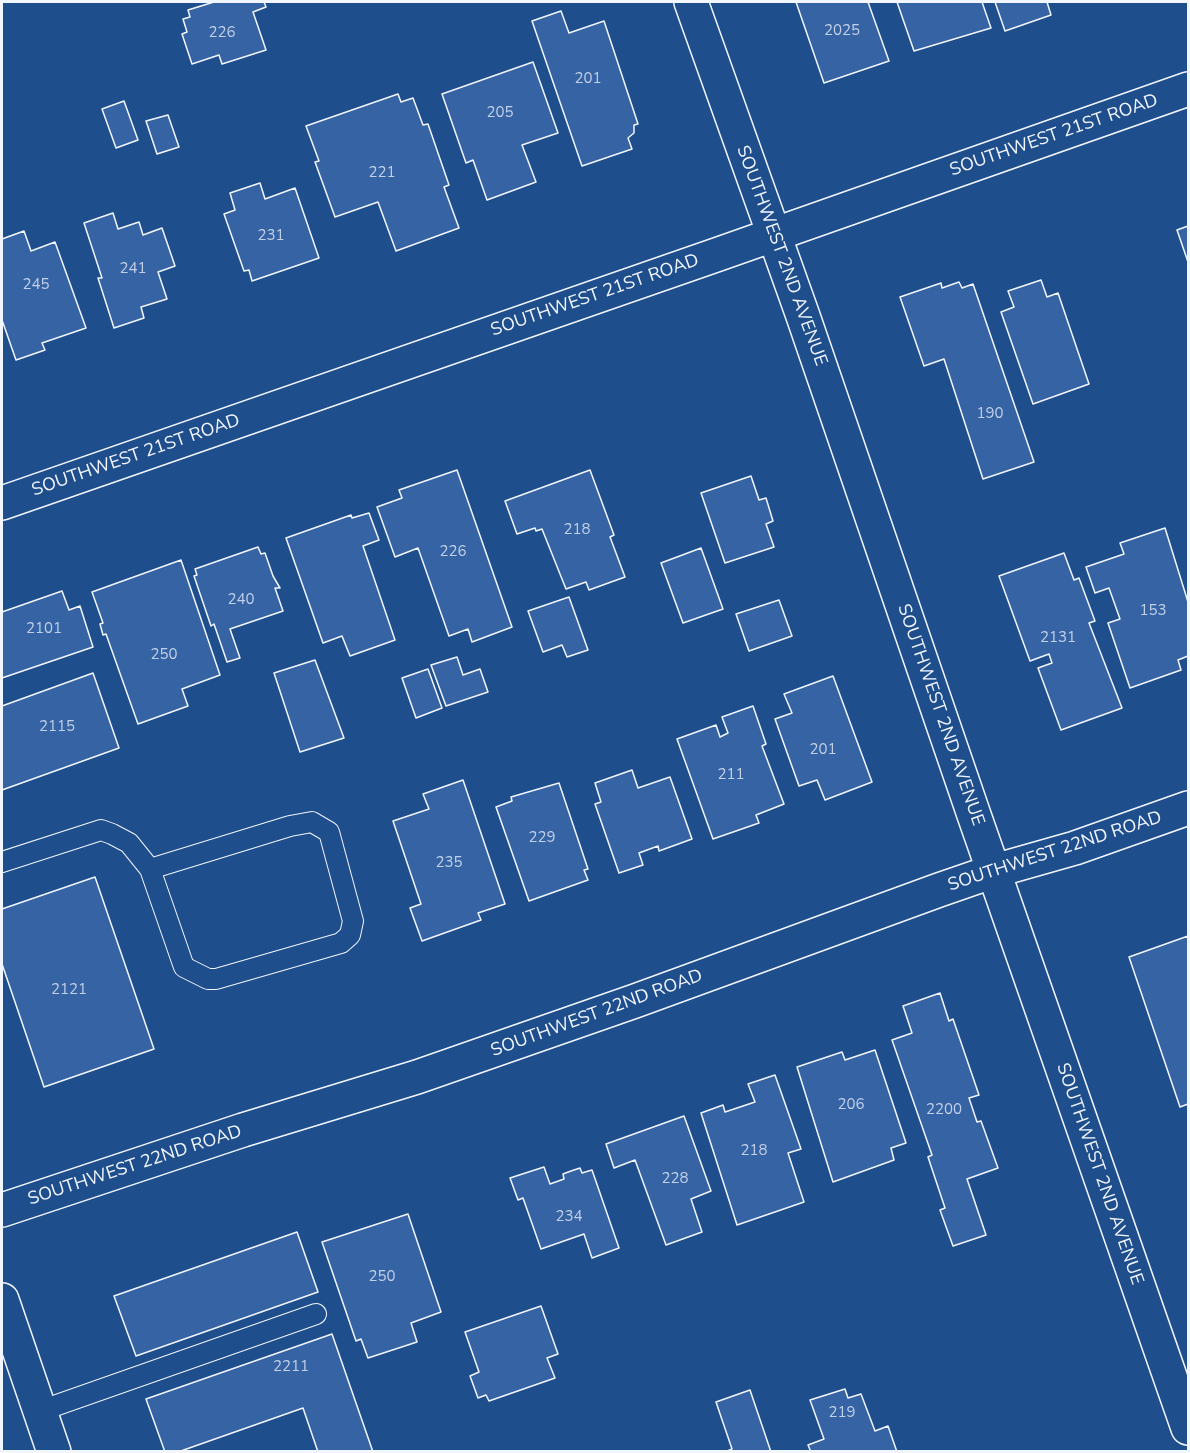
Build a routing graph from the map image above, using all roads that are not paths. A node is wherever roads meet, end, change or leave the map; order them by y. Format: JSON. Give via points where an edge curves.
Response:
{"nodes":[{"id":1,"x":691,"y":2,"type":"edge"},
{"id":2,"x":1188,"y":88,"type":"edge"},
{"id":3,"x":773,"y":235,"type":"junction"},
{"id":4,"x":2,"y":503,"type":"edge"},
{"id":5,"x":1188,"y":808,"type":"edge"},
{"id":6,"x":2,"y":862,"type":"edge"},
{"id":7,"x":150,"y":869,"type":"junction"},
{"id":8,"x":994,"y":871,"type":"junction"},
{"id":9,"x":2,"y":1210,"type":"edge"},
{"id":10,"x":2,"y":1300,"type":"edge"},
{"id":11,"x":316,"y":1314,"type":"dead end"},
{"id":12,"x":40,"y":1411,"type":"junction"},
{"id":13,"x":1188,"y":1428,"type":"edge"},
{"id":14,"x":54,"y":1452,"type":"edge"}],
"edges":[{"from":1,"to":3,"type":"street","name":"SOUTHWEST 2ND AVENUE"},
{"from":2,"to":3,"type":"street","name":"SOUTHWEST 21ST ROAD"},
{"from":3,"to":4,"type":"street","name":"SOUTHWEST 21ST ROAD"},
{"from":3,"to":8,"type":"street","name":"SOUTHWEST 2ND AVENUE"},
{"from":5,"to":8,"type":"street","name":"SOUTHWEST 22ND ROAD","via":[[1075,848]]},
{"from":6,"to":7,"type":"lane","via":[[101,830],[129,843]]},
{"from":7,"to":7,"type":"lane","via":[[312,822],[329,832],[353,921],[350,935],[341,943],[216,980],[208,979],[184,967]]},
{"from":8,"to":9,"type":"street","name":"SOUTHWEST 22ND ROAD","via":[[417,1077]]},
{"from":8,"to":13,"type":"street","name":"SOUTHWEST 2ND AVENUE"},
{"from":10,"to":12,"type":"street"},
{"from":11,"to":12,"type":"lane"},
{"from":12,"to":14,"type":"street"}]}
